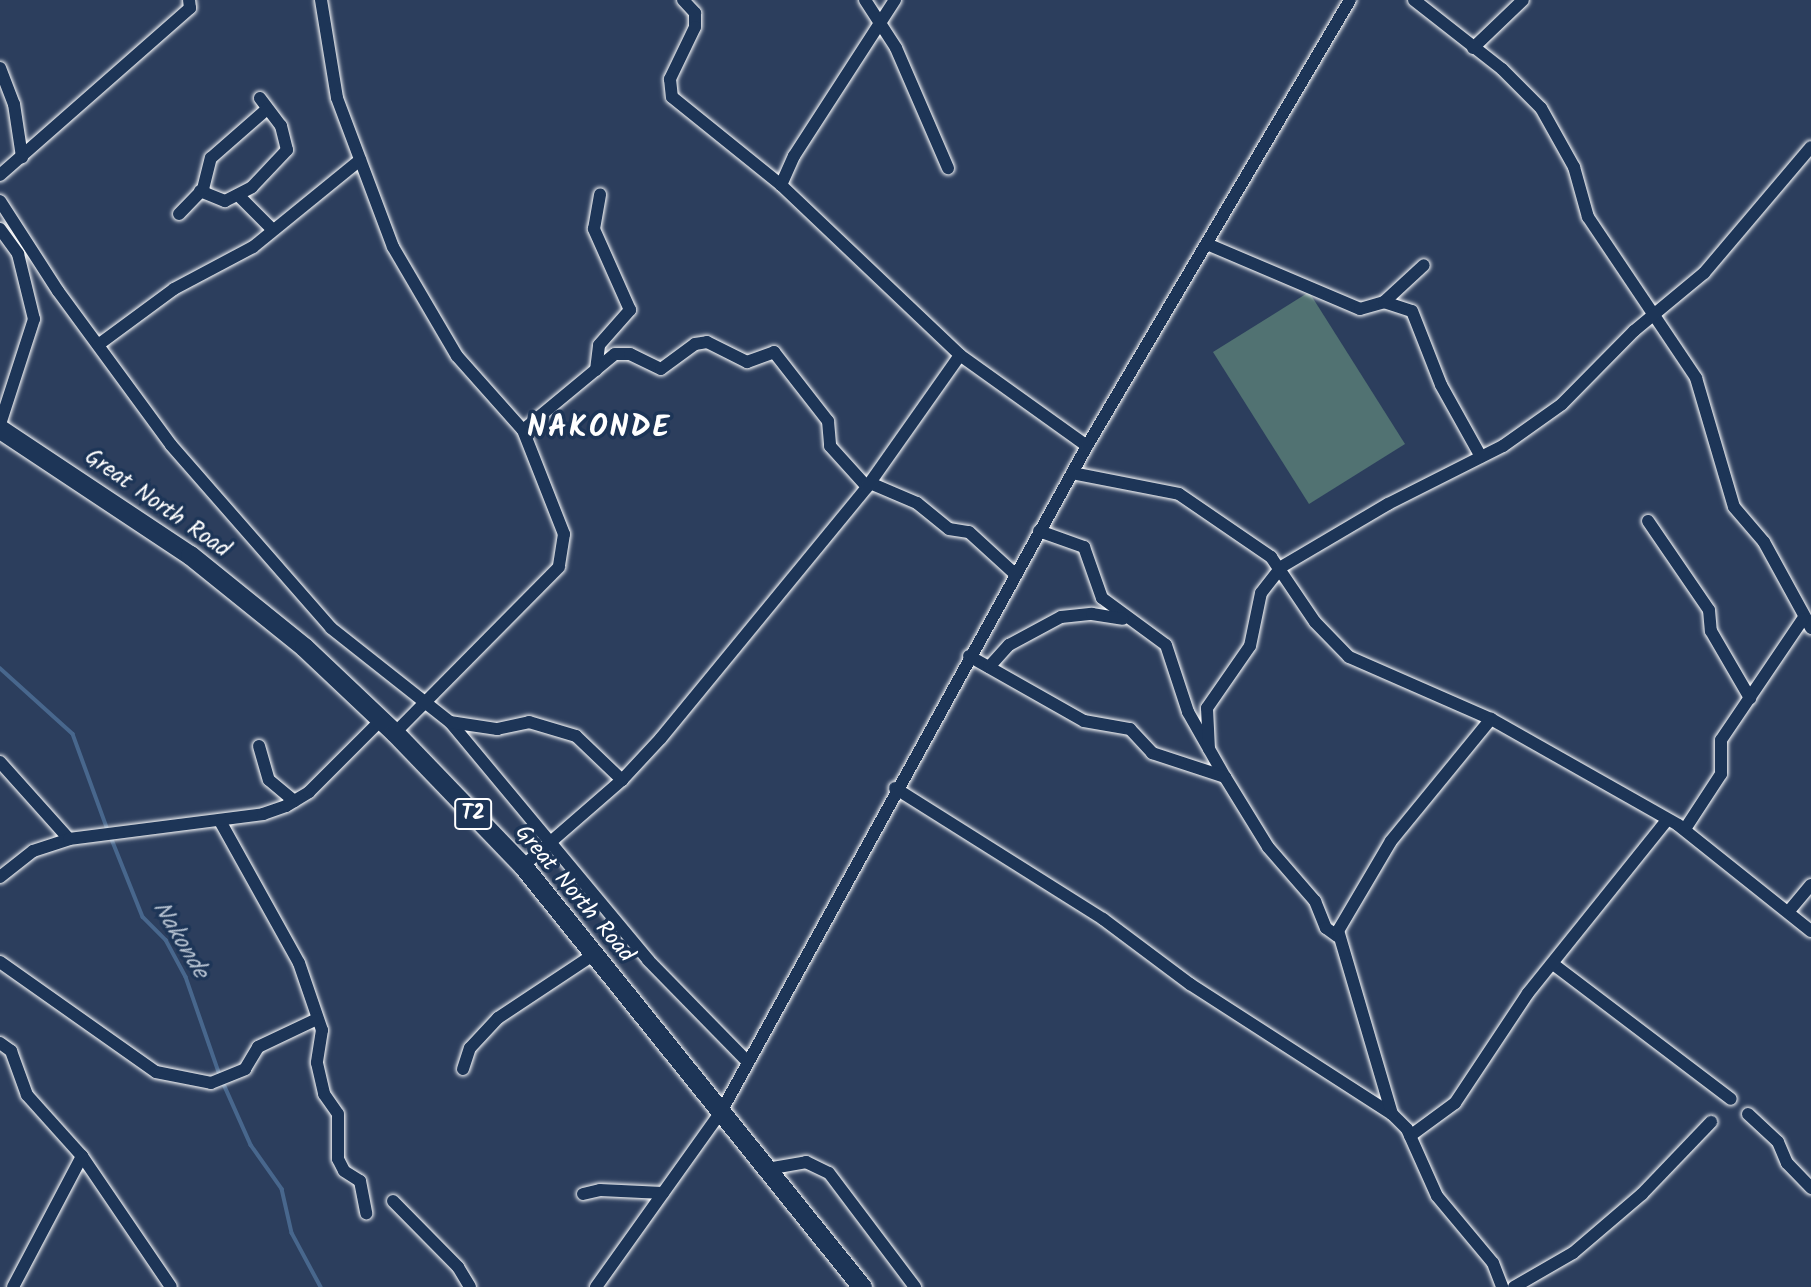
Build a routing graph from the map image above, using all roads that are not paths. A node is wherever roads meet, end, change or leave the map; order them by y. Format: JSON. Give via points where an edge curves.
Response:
{"nodes":[{"id":1,"x":189,"y":0,"type":"edge"},
{"id":2,"x":321,"y":0,"type":"edge"},
{"id":3,"x":683,"y":0,"type":"edge"},
{"id":4,"x":865,"y":0,"type":"edge"},
{"id":5,"x":895,"y":0,"type":"edge"},
{"id":6,"x":1350,"y":0,"type":"edge"},
{"id":7,"x":1414,"y":0,"type":"edge"},
{"id":8,"x":1523,"y":0,"type":"edge"},
{"id":9,"x":878,"y":24,"type":"junction"},
{"id":10,"x":1473,"y":48,"type":"junction"},
{"id":11,"x":0,"y":68,"type":"edge"},
{"id":12,"x":1811,"y":147,"type":"edge"},
{"id":13,"x":22,"y":157,"type":"junction"},
{"id":14,"x":360,"y":160,"type":"junction"},
{"id":15,"x":948,"y":168,"type":"dead end"},
{"id":16,"x":0,"y":175,"type":"edge"},
{"id":17,"x":781,"y":185,"type":"junction"},
{"id":18,"x":200,"y":191,"type":"junction"},
{"id":19,"x":238,"y":195,"type":"junction"},
{"id":20,"x":600,"y":195,"type":"dead end"},
{"id":21,"x":0,"y":201,"type":"edge"},
{"id":22,"x":179,"y":214,"type":"dead end"},
{"id":23,"x":0,"y":229,"type":"edge"},
{"id":24,"x":273,"y":230,"type":"junction"},
{"id":25,"x":1207,"y":244,"type":"junction"},
{"id":26,"x":1424,"y":265,"type":"dead end"},
{"id":27,"x":1384,"y":302,"type":"junction"},
{"id":28,"x":1652,"y":314,"type":"junction"},
{"id":29,"x":99,"y":345,"type":"junction"},
{"id":30,"x":960,"y":355,"type":"junction"},
{"id":31,"x":596,"y":370,"type":"junction"},
{"id":32,"x":0,"y":426,"type":"edge"},
{"id":33,"x":523,"y":430,"type":"junction"},
{"id":34,"x":1087,"y":446,"type":"junction"},
{"id":35,"x":1481,"y":457,"type":"junction"},
{"id":36,"x":1072,"y":473,"type":"junction"},
{"id":37,"x":869,"y":485,"type":"junction"},
{"id":38,"x":1648,"y":521,"type":"dead end"},
{"id":39,"x":1039,"y":531,"type":"junction"},
{"id":40,"x":1281,"y":568,"type":"junction"},
{"id":41,"x":1015,"y":574,"type":"junction"},
{"id":42,"x":1130,"y":620,"type":"junction"},
{"id":43,"x":1807,"y":623,"type":"edge"},
{"id":44,"x":969,"y":656,"type":"junction"},
{"id":45,"x":989,"y":667,"type":"junction"},
{"id":46,"x":1751,"y":698,"type":"junction"},
{"id":47,"x":426,"y":703,"type":"junction"},
{"id":48,"x":1491,"y":719,"type":"junction"},
{"id":49,"x":450,"y":722,"type":"junction"},
{"id":50,"x":388,"y":726,"type":"junction"},
{"id":51,"x":259,"y":746,"type":"dead end"},
{"id":52,"x":1209,"y":749,"type":"junction"},
{"id":53,"x":0,"y":762,"type":"edge"},
{"id":54,"x":1225,"y":777,"type":"junction"},
{"id":55,"x":622,"y":780,"type":"junction"},
{"id":56,"x":895,"y":788,"type":"junction"},
{"id":57,"x":294,"y":801,"type":"junction"},
{"id":58,"x":1667,"y":820,"type":"junction"},
{"id":59,"x":220,"y":821,"type":"junction"},
{"id":60,"x":1685,"y":829,"type":"junction"},
{"id":61,"x":69,"y":839,"type":"junction"},
{"id":62,"x":550,"y":842,"type":"junction"},
{"id":63,"x":523,"y":866,"type":"junction"},
{"id":64,"x":0,"y":877,"type":"edge"},
{"id":65,"x":1811,"y":886,"type":"edge"},
{"id":66,"x":1789,"y":911,"type":"junction"},
{"id":67,"x":1811,"y":931,"type":"edge"},
{"id":68,"x":1337,"y":936,"type":"junction"},
{"id":69,"x":593,"y":955,"type":"junction"},
{"id":70,"x":0,"y":962,"type":"edge"},
{"id":71,"x":1553,"y":964,"type":"junction"},
{"id":72,"x":317,"y":1019,"type":"junction"},
{"id":73,"x":0,"y":1043,"type":"edge"},
{"id":74,"x":748,"y":1062,"type":"junction"},
{"id":75,"x":463,"y":1069,"type":"dead end"},
{"id":76,"x":1731,"y":1099,"type":"dead end"},
{"id":77,"x":721,"y":1112,"type":"junction"},
{"id":78,"x":1392,"y":1114,"type":"junction"},
{"id":79,"x":1748,"y":1114,"type":"dead end"},
{"id":80,"x":1711,"y":1122,"type":"dead end"},
{"id":81,"x":1410,"y":1136,"type":"junction"},
{"id":82,"x":82,"y":1156,"type":"junction"},
{"id":83,"x":767,"y":1169,"type":"junction"},
{"id":84,"x":1811,"y":1188,"type":"edge"},
{"id":85,"x":663,"y":1193,"type":"junction"},
{"id":86,"x":583,"y":1194,"type":"dead end"},
{"id":87,"x":393,"y":1201,"type":"dead end"},
{"id":88,"x":366,"y":1213,"type":"dead end"},
{"id":89,"x":13,"y":1287,"type":"edge"},
{"id":90,"x":171,"y":1287,"type":"edge"},
{"id":91,"x":470,"y":1287,"type":"edge"},
{"id":92,"x":596,"y":1287,"type":"edge"},
{"id":93,"x":862,"y":1287,"type":"edge"},
{"id":94,"x":915,"y":1287,"type":"edge"},
{"id":95,"x":1502,"y":1287,"type":"edge"},
{"id":96,"x":1514,"y":1287,"type":"edge"}],
"edges":[{"from":1,"to":13,"type":"street","via":[[190,8]]},
{"from":2,"to":14,"type":"street","via":[[330,69]]},
{"from":3,"to":17,"type":"street","via":[[695,13],[695,27],[668,83],[672,97]]},
{"from":4,"to":9,"type":"street"},
{"from":5,"to":9,"type":"street"},
{"from":6,"to":25,"type":"street"},
{"from":7,"to":10,"type":"street"},
{"from":8,"to":10,"type":"street"},
{"from":9,"to":15,"type":"street","via":[[896,48]]},
{"from":9,"to":17,"type":"street"},
{"from":10,"to":28,"type":"street","via":[[1541,108],[1574,167],[1588,218]]},
{"from":11,"to":13,"type":"street","via":[[14,104]]},
{"from":12,"to":28,"type":"street","via":[[1703,273]]},
{"from":13,"to":16,"type":"street"},
{"from":14,"to":24,"type":"street"},
{"from":14,"to":33,"type":"street","via":[[393,247],[457,356]]},
{"from":17,"to":30,"type":"street"},
{"from":18,"to":19,"type":"street","via":[[225,201]]},
{"from":18,"to":19,"type":"street","via":[[211,159],[263,103],[281,127],[287,150]]},
{"from":18,"to":22,"type":"street"},
{"from":19,"to":24,"type":"street"},
{"from":20,"to":31,"type":"street","via":[[594,229],[630,310],[599,345]]},
{"from":21,"to":29,"type":"street"},
{"from":23,"to":32,"type":"street","via":[[18,254],[34,319]]},
{"from":24,"to":29,"type":"street","via":[[242,254],[174,289]]},
{"from":25,"to":27,"type":"street","via":[[1351,308]]},
{"from":25,"to":34,"type":"street"},
{"from":26,"to":27,"type":"street"},
{"from":27,"to":35,"type":"street","via":[[1412,311],[1441,385]]},
{"from":28,"to":35,"type":"street","via":[[1562,404]]},
{"from":28,"to":43,"type":"street","via":[[1696,377],[1734,507],[1776,560]]},
{"from":29,"to":47,"type":"street","via":[[171,445],[331,628]]},
{"from":30,"to":34,"type":"street"},
{"from":30,"to":37,"type":"street"},
{"from":31,"to":33,"type":"street"},
{"from":31,"to":37,"type":"street","via":[[621,353],[661,369],[695,344],[707,342],[747,362],[774,352],[828,421],[830,446]]},
{"from":32,"to":50,"type":"highway","name":"Great North Road","number":"T2","via":[[190,555],[304,647]]},
{"from":33,"to":47,"type":"street","via":[[564,534],[562,561]]},
{"from":34,"to":36,"type":"street"},
{"from":35,"to":40,"type":"street"},
{"from":36,"to":39,"type":"street"},
{"from":36,"to":40,"type":"street","via":[[1170,489]]},
{"from":37,"to":41,"type":"street","via":[[917,503],[949,529],[969,532]]},
{"from":37,"to":55,"type":"street"},
{"from":38,"to":46,"type":"street","via":[[1709,610],[1711,631]]},
{"from":39,"to":41,"type":"street"},
{"from":39,"to":42,"type":"street","via":[[1084,547],[1095,587],[1110,607]]},
{"from":40,"to":48,"type":"street","via":[[1315,622],[1349,657]]},
{"from":40,"to":52,"type":"street","via":[[1261,593],[1250,646],[1207,708]]},
{"from":41,"to":44,"type":"street"},
{"from":42,"to":45,"type":"street","via":[[1092,614],[1061,617],[1009,645]]},
{"from":42,"to":52,"type":"street","via":[[1170,651],[1185,705]]},
{"from":43,"to":46,"type":"street"},
{"from":44,"to":45,"type":"street"},
{"from":44,"to":56,"type":"street"},
{"from":45,"to":54,"type":"street","via":[[1084,721],[1130,729],[1152,753]]},
{"from":46,"to":60,"type":"street","via":[[1721,740],[1720,778],[1694,808]]},
{"from":47,"to":49,"type":"street"},
{"from":47,"to":50,"type":"street"},
{"from":48,"to":58,"type":"street"},
{"from":48,"to":68,"type":"street","via":[[1384,851],[1345,913]]},
{"from":49,"to":55,"type":"street","via":[[497,729],[529,722],[576,736]]},
{"from":49,"to":62,"type":"street"},
{"from":50,"to":57,"type":"street"},
{"from":50,"to":63,"type":"highway","name":"Great North Road","number":"T2"},
{"from":51,"to":57,"type":"street","via":[[267,778]]},
{"from":52,"to":54,"type":"street"},
{"from":53,"to":61,"type":"street"},
{"from":54,"to":68,"type":"street","via":[[1268,847],[1315,901],[1326,928]]},
{"from":55,"to":62,"type":"street"},
{"from":56,"to":74,"type":"street"},
{"from":56,"to":78,"type":"street","via":[[1103,919],[1190,984]]},
{"from":57,"to":59,"type":"street","via":[[263,814]]},
{"from":58,"to":60,"type":"street"},
{"from":58,"to":71,"type":"street"},
{"from":59,"to":61,"type":"street"},
{"from":59,"to":72,"type":"street","via":[[299,963]]},
{"from":60,"to":66,"type":"street"},
{"from":61,"to":64,"type":"street","via":[[33,851]]},
{"from":62,"to":63,"type":"street"},
{"from":62,"to":74,"type":"street","via":[[648,960]]},
{"from":63,"to":69,"type":"highway","name":"Great North Road","number":"T2"},
{"from":65,"to":66,"type":"street"},
{"from":66,"to":67,"type":"street"},
{"from":68,"to":78,"type":"street"},
{"from":69,"to":75,"type":"street","via":[[499,1018],[470,1048]]},
{"from":69,"to":77,"type":"highway","name":"Great North Road","number":"T2"},
{"from":70,"to":72,"type":"street","via":[[156,1072],[211,1083],[246,1069],[258,1047]]},
{"from":71,"to":76,"type":"street"},
{"from":71,"to":81,"type":"street","via":[[1455,1103]]},
{"from":72,"to":88,"type":"street","via":[[322,1035],[317,1063],[324,1094],[338,1114],[338,1159],[344,1171],[360,1181]]},
{"from":73,"to":82,"type":"street","via":[[11,1051],[27,1095]]},
{"from":74,"to":77,"type":"street"},
{"from":77,"to":83,"type":"highway","name":"Great North Road","number":"T2"},
{"from":77,"to":85,"type":"street"},
{"from":78,"to":81,"type":"street"},
{"from":79,"to":84,"type":"street","via":[[1778,1142],[1787,1163]]},
{"from":80,"to":96,"type":"street","via":[[1642,1194],[1573,1253]]},
{"from":81,"to":95,"type":"street","via":[[1434,1191],[1480,1242]]},
{"from":82,"to":89,"type":"street"},
{"from":82,"to":90,"type":"street"},
{"from":83,"to":93,"type":"highway","name":"Great North Road","number":"T2"},
{"from":83,"to":94,"type":"street","via":[[806,1162],[830,1172]]},
{"from":85,"to":86,"type":"street","via":[[600,1190]]},
{"from":85,"to":92,"type":"street"},
{"from":87,"to":91,"type":"street"}]}
